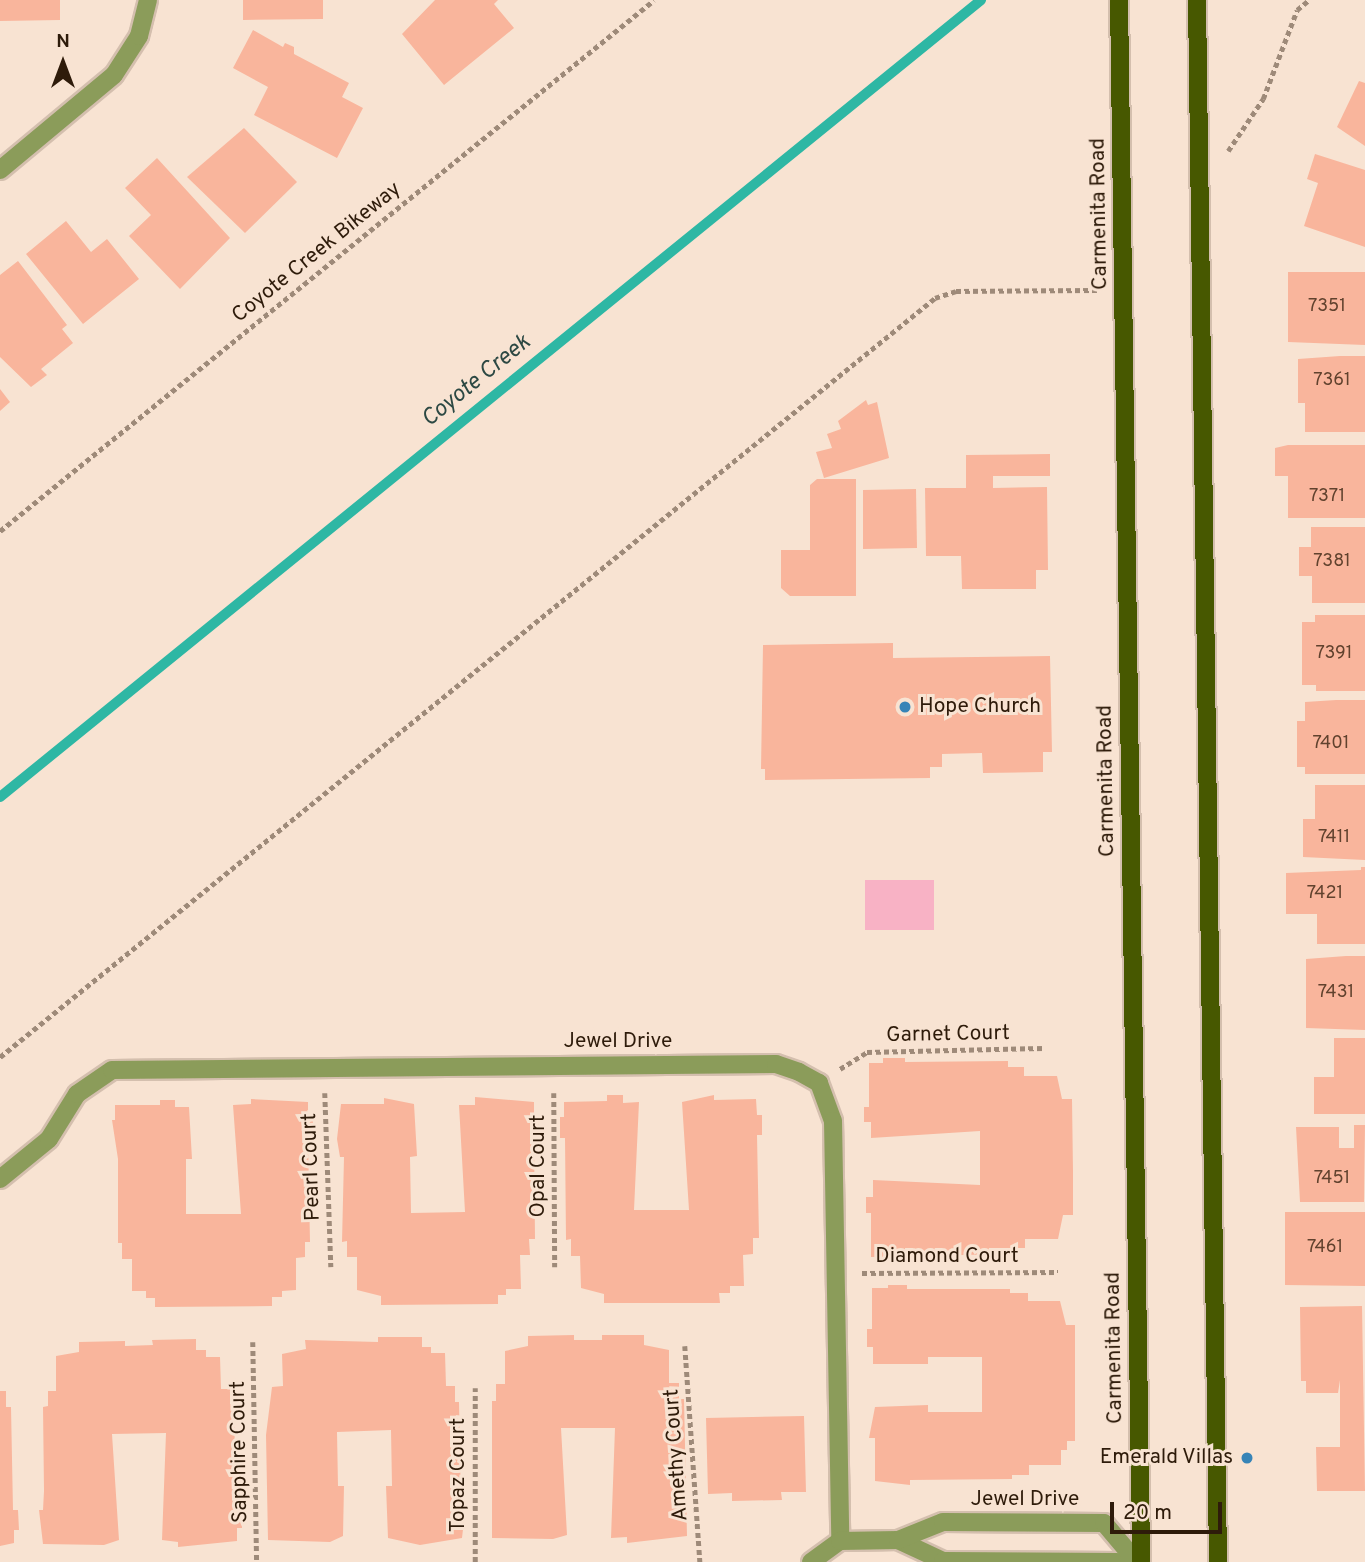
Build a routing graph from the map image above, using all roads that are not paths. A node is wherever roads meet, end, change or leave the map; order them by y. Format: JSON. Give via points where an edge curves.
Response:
{"nodes":[{"id":1,"x":148,"y":0,"type":"edge"},
{"id":2,"x":1119,"y":0,"type":"edge"},
{"id":3,"x":1197,"y":0,"type":"edge"},
{"id":4,"x":0,"y":170,"type":"edge"},
{"id":5,"x":0,"y":1179,"type":"edge"},
{"id":6,"x":898,"y":1540,"type":"junction"},
{"id":7,"x":841,"y":1541,"type":"junction"},
{"id":8,"x":811,"y":1562,"type":"edge"},
{"id":9,"x":1117,"y":1562,"type":"edge"},
{"id":10,"x":1139,"y":1562,"type":"edge"},
{"id":11,"x":1218,"y":1562,"type":"edge"}],
"edges":[{"from":1,"to":4,"type":"street","via":[[139,36],[114,75]]},
{"from":2,"to":10,"type":"main road","name":"Carmenita Road"},
{"from":3,"to":11,"type":"main road"},
{"from":5,"to":7,"type":"street","name":"Jewel Drive","via":[[49,1139],[77,1094],[112,1070],[776,1065],[819,1083],[833,1121]]},
{"from":6,"to":7,"type":"street","name":"Jewel Drive"},
{"from":6,"to":9,"type":"street","name":"Jewel Drive","via":[[943,1561]]},
{"from":6,"to":10,"type":"street","name":"Jewel Drive","via":[[943,1522],[1104,1523]]},
{"from":7,"to":8,"type":"street"}]}
